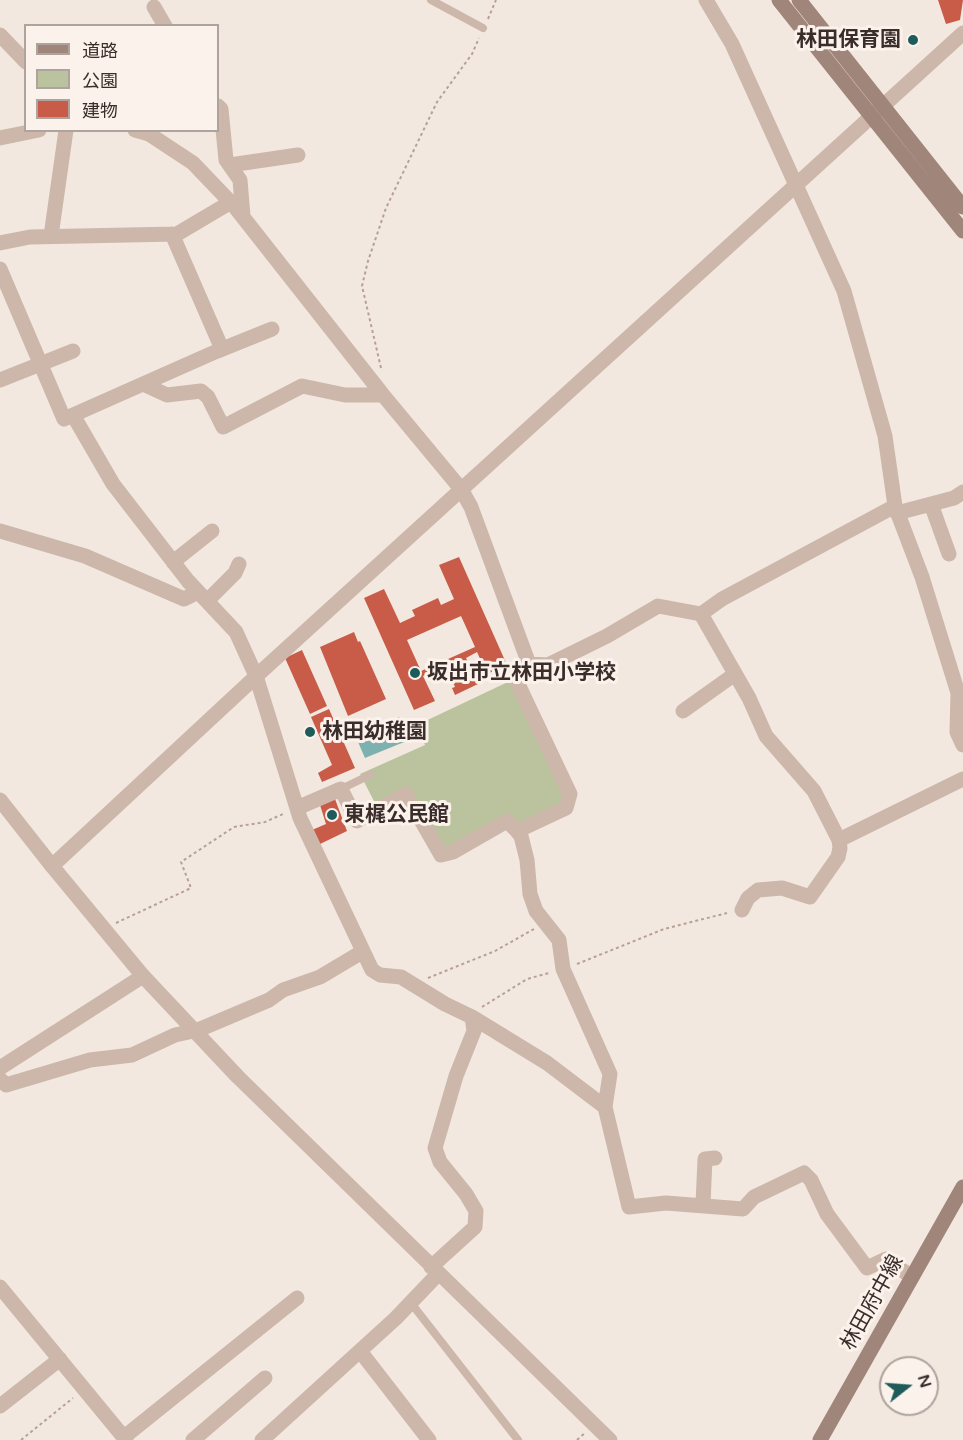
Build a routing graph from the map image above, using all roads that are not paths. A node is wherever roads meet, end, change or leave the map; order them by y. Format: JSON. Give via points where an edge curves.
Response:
{"nodes":[{"id":1,"x":431,"y":0,"type":"edge"},
{"id":2,"x":706,"y":0,"type":"edge"},
{"id":3,"x":779,"y":0,"type":"edge"},
{"id":4,"x":799,"y":0,"type":"edge"},
{"id":5,"x":153,"y":7,"type":"dead end"},
{"id":6,"x":164,"y":24,"type":"edge"},
{"id":7,"x":483,"y":28,"type":"road end"},
{"id":8,"x":963,"y":33,"type":"edge"},
{"id":9,"x":0,"y":35,"type":"edge"},
{"id":10,"x":24,"y":60,"type":"edge"},
{"id":11,"x":219,"y":107,"type":"edge"},
{"id":12,"x":877,"y":111,"type":"junction"},
{"id":13,"x":29,"y":132,"type":"edge"},
{"id":14,"x":66,"y":132,"type":"edge"},
{"id":15,"x":141,"y":132,"type":"edge"},
{"id":16,"x":0,"y":138,"type":"edge"},
{"id":17,"x":298,"y":155,"type":"dead end"},
{"id":18,"x":230,"y":165,"type":"junction"},
{"id":19,"x":797,"y":186,"type":"junction"},
{"id":20,"x":231,"y":202,"type":"junction"},
{"id":21,"x":963,"y":207,"type":"edge"},
{"id":22,"x":243,"y":217,"type":"junction"},
{"id":23,"x":963,"y":231,"type":"edge"},
{"id":24,"x":172,"y":234,"type":"junction"},
{"id":25,"x":51,"y":236,"type":"junction"},
{"id":26,"x":0,"y":243,"type":"edge"},
{"id":27,"x":0,"y":268,"type":"edge"},
{"id":28,"x":272,"y":329,"type":"dead end"},
{"id":29,"x":222,"y":349,"type":"junction"},
{"id":30,"x":73,"y":351,"type":"dead end"},
{"id":31,"x":41,"y":364,"type":"junction"},
{"id":32,"x":0,"y":380,"type":"edge"},
{"id":33,"x":143,"y":384,"type":"junction"},
{"id":34,"x":383,"y":396,"type":"junction"},
{"id":35,"x":73,"y":415,"type":"junction"},
{"id":36,"x":461,"y":489,"type":"junction"},
{"id":37,"x":963,"y":492,"type":"edge"},
{"id":38,"x":931,"y":504,"type":"junction"},
{"id":39,"x":896,"y":509,"type":"junction"},
{"id":40,"x":0,"y":531,"type":"edge"},
{"id":41,"x":212,"y":531,"type":"dead end"},
{"id":42,"x":949,"y":554,"type":"dead end"},
{"id":43,"x":173,"y":562,"type":"junction"},
{"id":44,"x":239,"y":564,"type":"dead end"},
{"id":45,"x":203,"y":596,"type":"junction"},
{"id":46,"x":701,"y":614,"type":"junction"},
{"id":47,"x":529,"y":664,"type":"junction"},
{"id":48,"x":735,"y":674,"type":"junction"},
{"id":49,"x":256,"y":676,"type":"junction"},
{"id":50,"x":683,"y":711,"type":"dead end"},
{"id":51,"x":963,"y":745,"type":"edge"},
{"id":52,"x":370,"y":775,"type":"dead end"},
{"id":53,"x":963,"y":779,"type":"edge"},
{"id":54,"x":341,"y":789,"type":"junction"},
{"id":55,"x":0,"y":800,"type":"edge"},
{"id":56,"x":297,"y":808,"type":"junction"},
{"id":57,"x":517,"y":831,"type":"junction"},
{"id":58,"x":839,"y":840,"type":"junction"},
{"id":59,"x":52,"y":866,"type":"junction"},
{"id":60,"x":742,"y":910,"type":"road end"},
{"id":61,"x":362,"y":952,"type":"junction"},
{"id":62,"x":142,"y":975,"type":"junction"},
{"id":63,"x":472,"y":1017,"type":"junction"},
{"id":64,"x":193,"y":1030,"type":"junction"},
{"id":65,"x":0,"y":1068,"type":"edge"},
{"id":66,"x":0,"y":1080,"type":"edge"},
{"id":67,"x":605,"y":1107,"type":"junction"},
{"id":68,"x":715,"y":1158,"type":"dead end"},
{"id":69,"x":963,"y":1187,"type":"edge"},
{"id":70,"x":703,"y":1204,"type":"junction"},
{"id":71,"x":435,"y":1270,"type":"junction"},
{"id":72,"x":912,"y":1277,"type":"junction"},
{"id":73,"x":0,"y":1287,"type":"edge"},
{"id":74,"x":297,"y":1298,"type":"dead end"},
{"id":75,"x":411,"y":1303,"type":"junction"},
{"id":76,"x":5,"y":1305,"type":"edge"},
{"id":77,"x":360,"y":1351,"type":"junction"},
{"id":78,"x":60,"y":1359,"type":"junction"},
{"id":79,"x":265,"y":1378,"type":"dead end"},
{"id":80,"x":3,"y":1399,"type":"edge"},
{"id":81,"x":125,"y":1438,"type":"edge"},
{"id":82,"x":193,"y":1440,"type":"edge"},
{"id":83,"x":262,"y":1440,"type":"edge"},
{"id":84,"x":429,"y":1440,"type":"edge"},
{"id":85,"x":518,"y":1440,"type":"edge"},
{"id":86,"x":610,"y":1440,"type":"edge"},
{"id":87,"x":820,"y":1440,"type":"edge"}],
"edges":[{"from":1,"to":7,"type":"lane"},
{"from":2,"to":19,"type":"street","via":[[732,44]]},
{"from":3,"to":12,"type":"main road"},
{"from":4,"to":12,"type":"main road"},
{"from":5,"to":6,"type":"street"},
{"from":8,"to":12,"type":"street"},
{"from":9,"to":10,"type":"street"},
{"from":11,"to":18,"type":"street"},
{"from":12,"to":19,"type":"street"},
{"from":12,"to":21,"type":"main road"},
{"from":12,"to":23,"type":"main road"},
{"from":13,"to":16,"type":"street"},
{"from":14,"to":25,"type":"street"},
{"from":15,"to":20,"type":"street","via":[[193,163]]},
{"from":17,"to":18,"type":"street"},
{"from":18,"to":22,"type":"street","via":[[240,180]]},
{"from":19,"to":36,"type":"street"},
{"from":19,"to":39,"type":"street","via":[[843,291],[885,436]]},
{"from":20,"to":22,"type":"street"},
{"from":20,"to":24,"type":"street"},
{"from":22,"to":34,"type":"street"},
{"from":24,"to":25,"type":"street"},
{"from":24,"to":29,"type":"street"},
{"from":25,"to":26,"type":"street"},
{"from":27,"to":31,"type":"street"},
{"from":28,"to":29,"type":"street"},
{"from":29,"to":33,"type":"street"},
{"from":30,"to":31,"type":"street"},
{"from":31,"to":32,"type":"street"},
{"from":31,"to":35,"type":"street","via":[[64,419]]},
{"from":33,"to":34,"type":"street","via":[[167,394],[201,392],[208,397],[223,427],[302,386]]},
{"from":33,"to":35,"type":"street"},
{"from":34,"to":36,"type":"street"},
{"from":35,"to":43,"type":"street","via":[[113,484]]},
{"from":36,"to":47,"type":"street"},
{"from":36,"to":49,"type":"street"},
{"from":37,"to":38,"type":"street"},
{"from":38,"to":39,"type":"street"},
{"from":38,"to":42,"type":"street"},
{"from":39,"to":46,"type":"street","via":[[722,599]]},
{"from":39,"to":51,"type":"street","via":[[958,693],[957,732]]},
{"from":40,"to":45,"type":"street","via":[[85,556],[184,599]]},
{"from":41,"to":43,"type":"street"},
{"from":43,"to":45,"type":"street"},
{"from":44,"to":45,"type":"street","via":[[235,573]]},
{"from":45,"to":49,"type":"street","via":[[236,632]]},
{"from":46,"to":47,"type":"street","via":[[658,606],[548,665]]},
{"from":46,"to":48,"type":"street"},
{"from":47,"to":57,"type":"street","via":[[517,682],[570,800],[566,808]]},
{"from":48,"to":50,"type":"street"},
{"from":48,"to":58,"type":"street","via":[[766,736],[814,791]]},
{"from":49,"to":56,"type":"street"},
{"from":49,"to":59,"type":"street"},
{"from":52,"to":54,"type":"lane"},
{"from":53,"to":58,"type":"street"},
{"from":54,"to":56,"type":"street"},
{"from":54,"to":57,"type":"street","via":[[357,821],[406,794],[441,855],[507,821]]},
{"from":55,"to":59,"type":"street"},
{"from":56,"to":61,"type":"street"},
{"from":57,"to":67,"type":"street","via":[[527,860],[530,894],[545,925],[559,940],[563,969],[610,1074]]},
{"from":58,"to":60,"type":"street","via":[[838,857],[810,897],[782,888],[758,890]]},
{"from":59,"to":62,"type":"street"},
{"from":61,"to":63,"type":"street","via":[[372,970],[380,975],[401,977]]},
{"from":61,"to":64,"type":"street","via":[[320,978]]},
{"from":62,"to":64,"type":"street"},
{"from":62,"to":65,"type":"street"},
{"from":63,"to":67,"type":"street","via":[[547,1063]]},
{"from":63,"to":71,"type":"street","via":[[474,1031],[435,1148],[440,1162],[476,1211],[475,1227]]},
{"from":64,"to":66,"type":"street","via":[[132,1055],[90,1060],[6,1085]]},
{"from":64,"to":71,"type":"street"},
{"from":67,"to":70,"type":"street","via":[[629,1207]]},
{"from":68,"to":70,"type":"street","via":[[705,1159]]},
{"from":69,"to":72,"type":"main road","name":"林田府中線"},
{"from":70,"to":72,"type":"street","via":[[743,1209],[754,1197],[804,1173],[827,1214],[867,1268],[886,1259]]},
{"from":71,"to":75,"type":"street"},
{"from":71,"to":86,"type":"street"},
{"from":72,"to":87,"type":"main road","name":"林田府中線"},
{"from":73,"to":76,"type":"street"},
{"from":74,"to":81,"type":"street"},
{"from":75,"to":77,"type":"street"},
{"from":75,"to":85,"type":"lane"},
{"from":76,"to":78,"type":"street"},
{"from":77,"to":83,"type":"street"},
{"from":77,"to":84,"type":"street"},
{"from":78,"to":80,"type":"street"},
{"from":78,"to":81,"type":"street"},
{"from":79,"to":82,"type":"street","via":[[219,1408]]}]}
